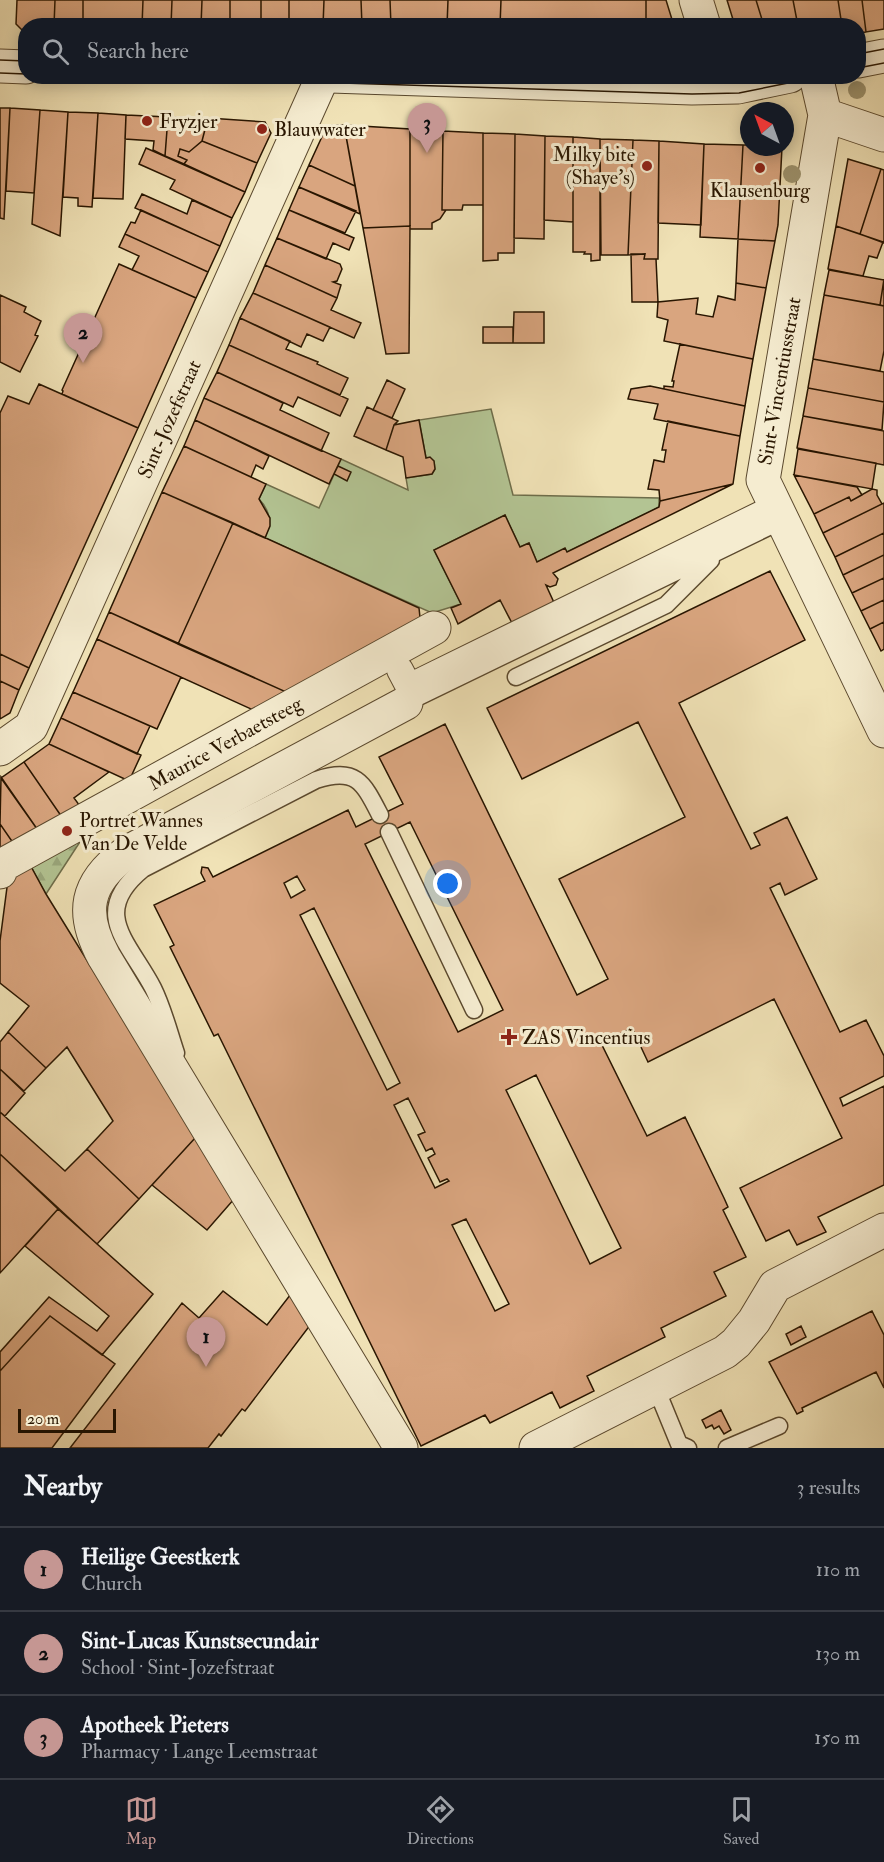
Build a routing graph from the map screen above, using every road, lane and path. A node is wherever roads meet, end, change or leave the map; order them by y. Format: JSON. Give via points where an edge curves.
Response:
{"nodes":[{"id":1,"x":696,"y":0,"type":"edge"},
{"id":2,"x":702,"y":18,"type":"edge"},
{"id":3,"x":884,"y":56,"type":"edge"},
{"id":4,"x":866,"y":60,"type":"edge"},
{"id":5,"x":0,"y":66,"type":"edge"},
{"id":6,"x":18,"y":67,"type":"edge"},
{"id":7,"x":319,"y":84,"type":"edge"},
{"id":8,"x":545,"y":84,"type":"edge"},
{"id":9,"x":683,"y":84,"type":"edge"},
{"id":10,"x":818,"y":84,"type":"edge"},
{"id":11,"x":825,"y":115,"type":"junction"},
{"id":12,"x":884,"y":135,"type":"edge"},
{"id":13,"x":778,"y":514,"type":"junction"},
{"id":14,"x":720,"y":551,"type":"junction"},
{"id":15,"x":434,"y":628,"type":"dead end"},
{"id":16,"x":395,"y":661,"type":"junction"},
{"id":17,"x":516,"y":677,"type":"dead end"},
{"id":18,"x":406,"y":703,"type":"joint"},
{"id":19,"x":884,"y":731,"type":"edge"},
{"id":20,"x":0,"y":749,"type":"edge"},
{"id":21,"x":380,"y":815,"type":"dead end"},
{"id":22,"x":389,"y":832,"type":"dead end"},
{"id":23,"x":0,"y":872,"type":"edge"},
{"id":24,"x":474,"y":1010,"type":"dead end"},
{"id":25,"x":196,"y":1107,"type":"junction"},
{"id":26,"x":884,"y":1230,"type":"edge"},
{"id":27,"x":656,"y":1388,"type":"junction"},
{"id":28,"x":779,"y":1426,"type":"dead end"},
{"id":29,"x":401,"y":1448,"type":"edge"},
{"id":30,"x":536,"y":1448,"type":"edge"},
{"id":31,"x":688,"y":1448,"type":"edge"},
{"id":32,"x":727,"y":1448,"type":"edge"}],
"edges":[{"from":1,"to":2,"type":"street"},
{"from":3,"to":4,"type":"street"},
{"from":5,"to":6,"type":"street"},
{"from":7,"to":20,"type":"street","name":"Sint-Jozefstraat","via":[[31,727]]},
{"from":8,"to":9,"type":"street"},
{"from":10,"to":11,"type":"street"},
{"from":11,"to":12,"type":"street"},
{"from":11,"to":13,"type":"street","name":"Sint-Vincentiusstraat","via":[[763,480]]},
{"from":13,"to":14,"type":"lane"},
{"from":13,"to":16,"type":"street","via":[[409,687]]},
{"from":13,"to":19,"type":"street","name":"Sint-Vincentiusstraat"},
{"from":14,"to":17,"type":"lane","via":[[666,605]]},
{"from":14,"to":18,"type":"lane"},
{"from":15,"to":16,"type":"street"},
{"from":16,"to":23,"type":"street","name":"Maurice Verbaetsteeg","via":[[1,866]]},
{"from":18,"to":25,"type":"street","via":[[126,853],[99,877],[88,908],[95,941]]},
{"from":21,"to":25,"type":"lane","via":[[357,780],[330,775],[143,869],[123,889],[117,903],[120,933],[154,989]]},
{"from":22,"to":24,"type":"lane"},
{"from":25,"to":29,"type":"street"},
{"from":26,"to":27,"type":"street","via":[[775,1286],[736,1343]]},
{"from":27,"to":30,"type":"street"},
{"from":27,"to":31,"type":"lane","via":[[679,1444]]},
{"from":28,"to":32,"type":"lane"}]}
